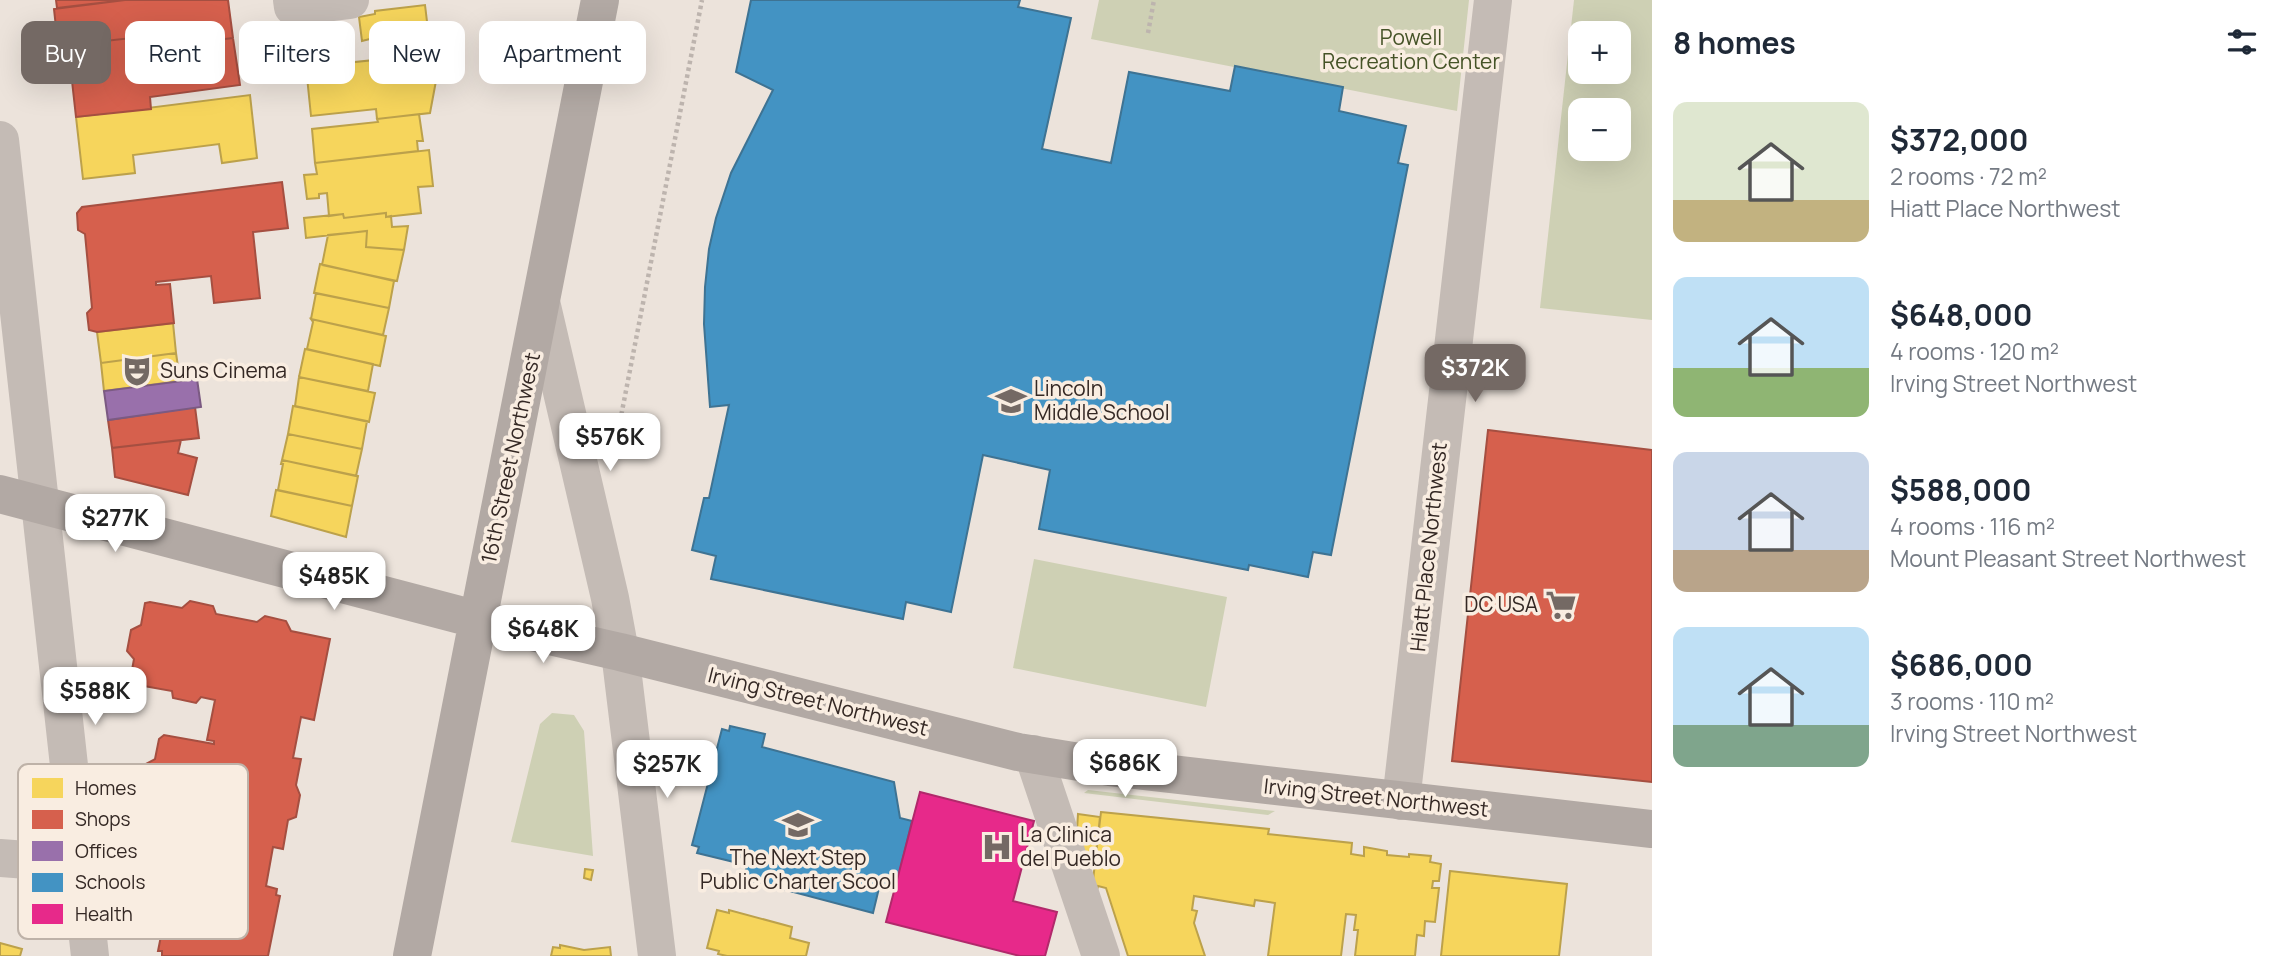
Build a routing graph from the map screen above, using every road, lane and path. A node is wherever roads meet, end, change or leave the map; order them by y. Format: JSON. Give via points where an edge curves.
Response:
{"nodes":[{"id":1,"x":292,"y":0,"type":"edge"},
{"id":2,"x":351,"y":0,"type":"edge"},
{"id":3,"x":600,"y":0,"type":"edge"},
{"id":4,"x":702,"y":0,"type":"edge"},
{"id":5,"x":1154,"y":0,"type":"edge"},
{"id":6,"x":1493,"y":0,"type":"edge"},
{"id":7,"x":1148,"y":33,"type":"dead end"},
{"id":8,"x":0,"y":140,"type":"edge"},
{"id":9,"x":542,"y":306,"type":"junction"},
{"id":10,"x":615,"y":447,"type":"dead end"},
{"id":11,"x":0,"y":494,"type":"edge"},
{"id":12,"x":40,"y":504,"type":"junction"},
{"id":13,"x":478,"y":620,"type":"junction"},
{"id":14,"x":620,"y":652,"type":"junction"},
{"id":15,"x":1032,"y":754,"type":"junction"},
{"id":16,"x":69,"y":764,"type":"edge"},
{"id":17,"x":1401,"y":801,"type":"junction"},
{"id":18,"x":1652,"y":829,"type":"edge"},
{"id":19,"x":0,"y":858,"type":"edge"},
{"id":20,"x":18,"y":859,"type":"edge"},
{"id":21,"x":412,"y":956,"type":"edge"},
{"id":22,"x":657,"y":956,"type":"edge"},
{"id":23,"x":1101,"y":956,"type":"edge"}],
"edges":[{"from":1,"to":2,"type":"street","via":[[293,7]]},
{"from":3,"to":9,"type":"main road","name":"16th Street Northwest"},
{"from":4,"to":10,"type":"path"},
{"from":5,"to":7,"type":"path"},
{"from":6,"to":17,"type":"street","name":"Hiatt Place Northwest"},
{"from":8,"to":12,"type":"street"},
{"from":9,"to":13,"type":"main road","name":"16th Street Northwest"},
{"from":9,"to":14,"type":"street"},
{"from":11,"to":12,"type":"main road","name":"Irving Street Northwest"},
{"from":12,"to":13,"type":"main road","name":"Irving Street Northwest"},
{"from":12,"to":16,"type":"street"},
{"from":13,"to":14,"type":"main road","name":"Irving Street Northwest"},
{"from":13,"to":21,"type":"main road","name":"16th Street Northwest"},
{"from":14,"to":15,"type":"main road","name":"Irving Street Northwest"},
{"from":14,"to":22,"type":"street"},
{"from":15,"to":17,"type":"main road","name":"Irving Street Northwest"},
{"from":15,"to":23,"type":"street"},
{"from":17,"to":18,"type":"main road","name":"Irving Street Northwest"},
{"from":19,"to":20,"type":"street"}]}
